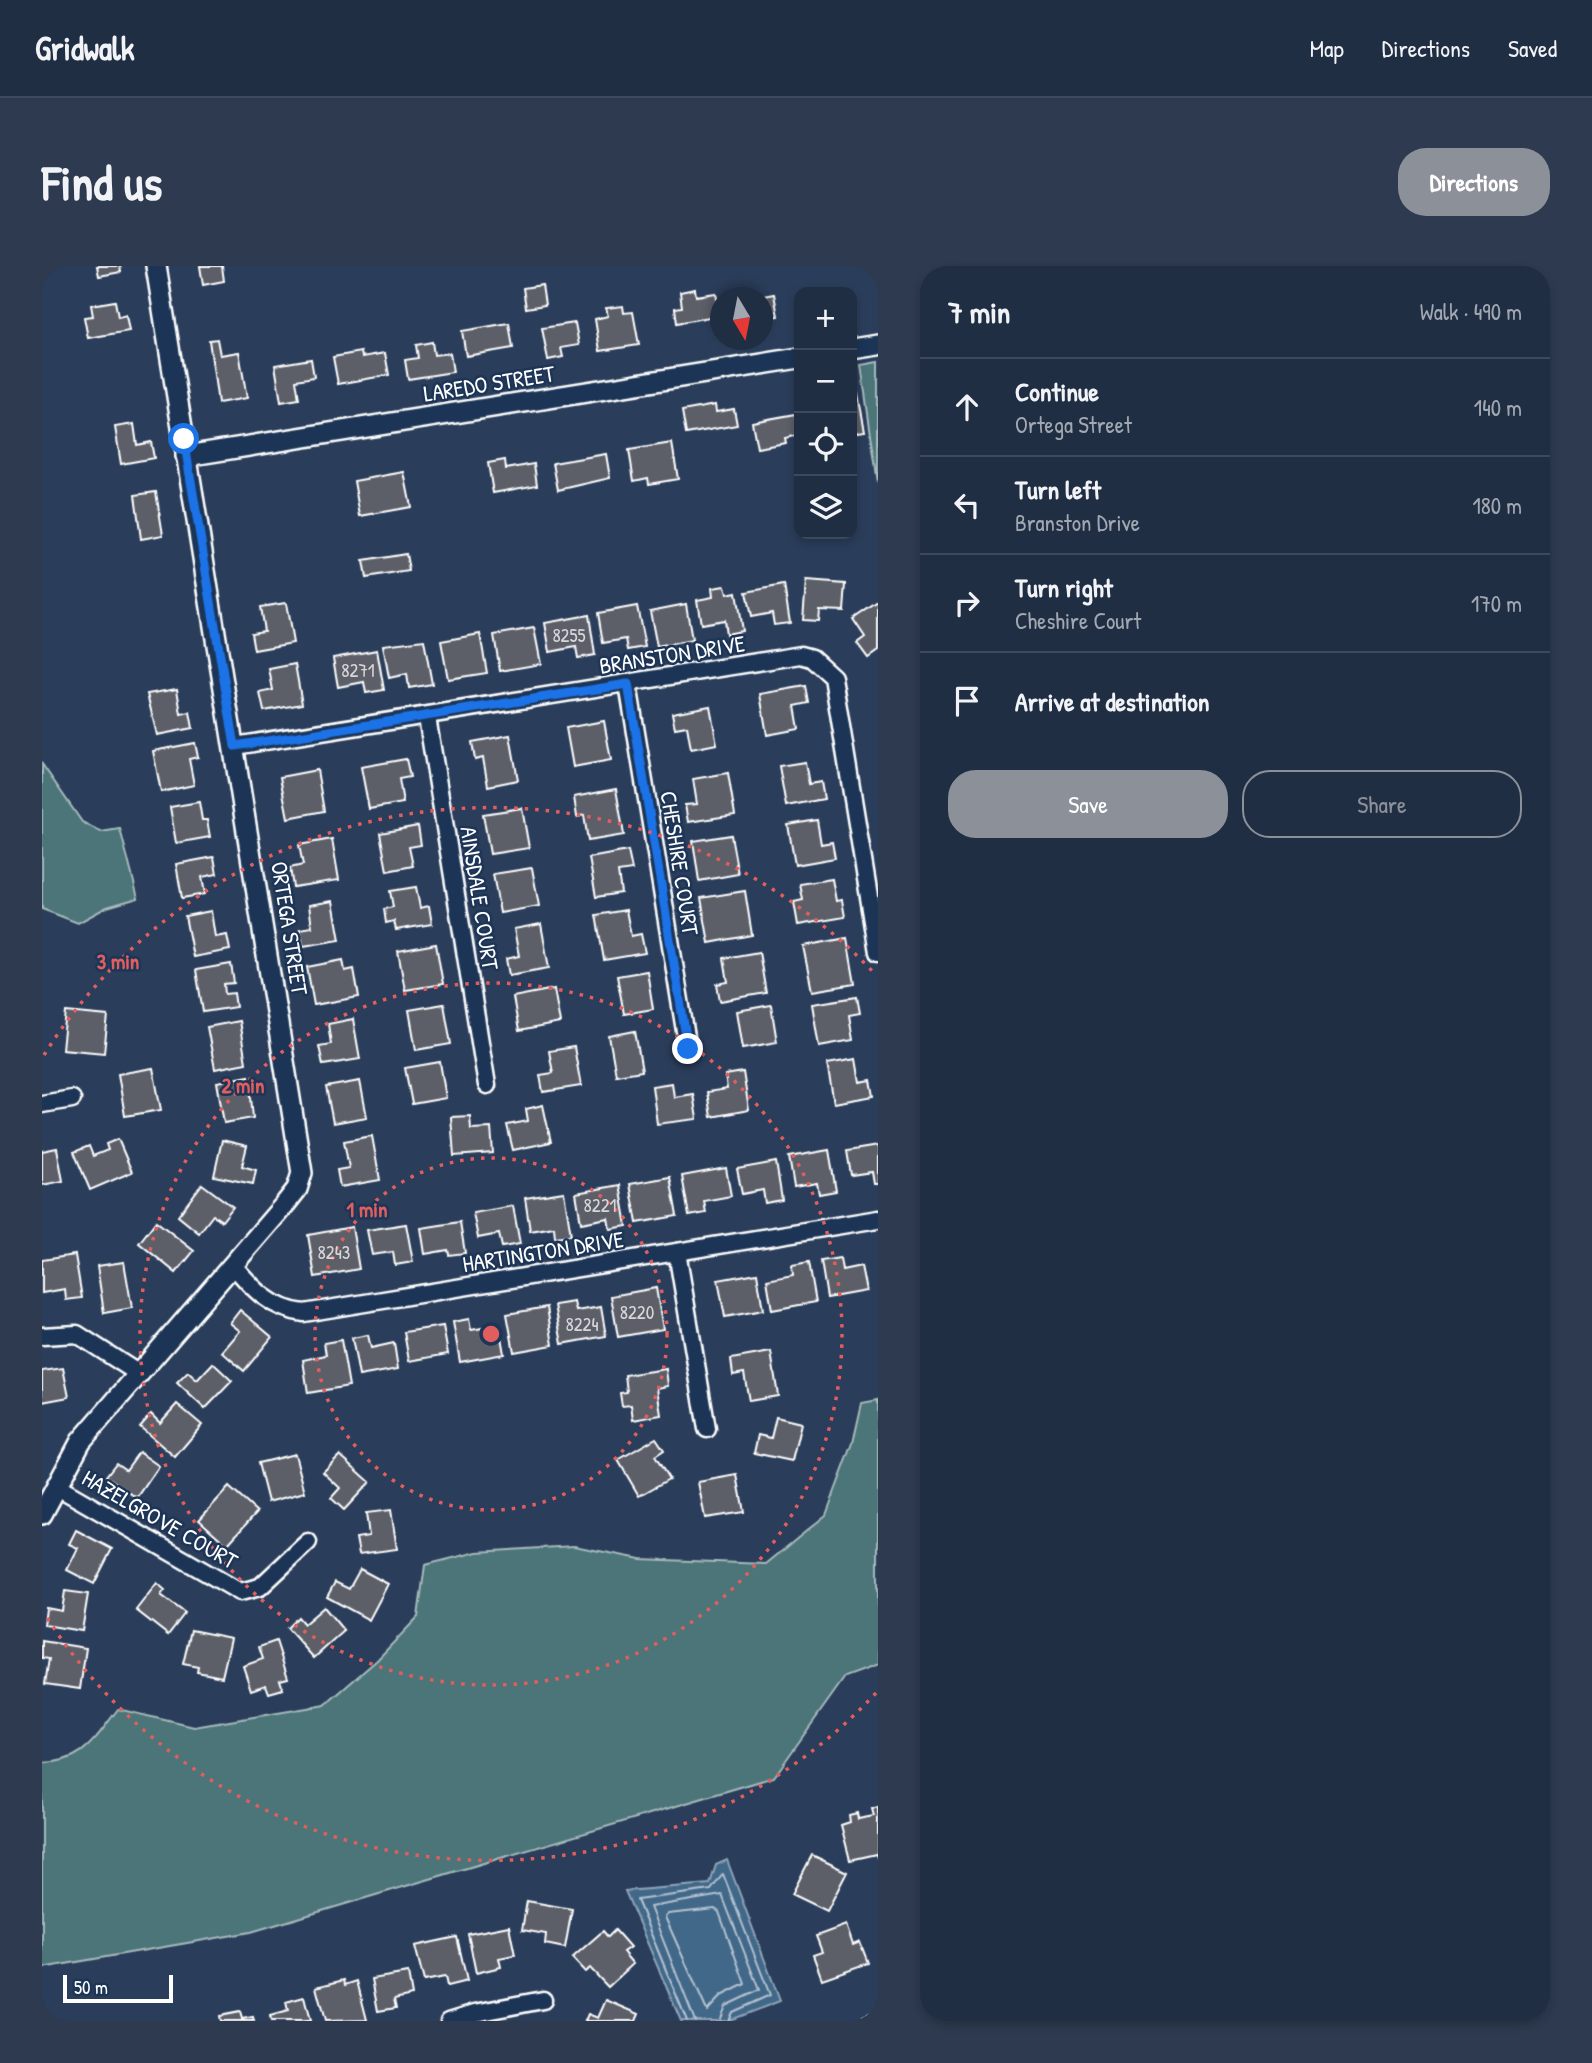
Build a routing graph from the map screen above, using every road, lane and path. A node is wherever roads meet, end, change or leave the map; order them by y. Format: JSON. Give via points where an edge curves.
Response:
{"nodes":[{"id":1,"x":156,"y":266,"type":"edge"},
{"id":2,"x":878,"y":345,"type":"edge"},
{"id":3,"x":857,"y":348,"type":"edge"},
{"id":4,"x":794,"y":359,"type":"edge"},
{"id":5,"x":186,"y":456,"type":"junction"},
{"id":6,"x":628,"y":684,"type":"junction"},
{"id":7,"x":428,"y":717,"type":"junction"},
{"id":8,"x":235,"y":746,"type":"junction"},
{"id":9,"x":878,"y":952,"type":"edge"},
{"id":10,"x":688,"y":1049,"type":"dead end"},
{"id":11,"x":487,"y":1085,"type":"dead end"},
{"id":12,"x":72,"y":1098,"type":"dead end"},
{"id":13,"x":42,"y":1104,"type":"edge"},
{"id":14,"x":878,"y":1219,"type":"edge"},
{"id":15,"x":677,"y":1252,"type":"junction"},
{"id":16,"x":233,"y":1265,"type":"junction"},
{"id":17,"x":42,"y":1336,"type":"edge"},
{"id":18,"x":139,"y":1374,"type":"junction"},
{"id":19,"x":707,"y":1429,"type":"dead end"},
{"id":20,"x":56,"y":1486,"type":"junction"},
{"id":21,"x":42,"y":1514,"type":"edge"},
{"id":22,"x":308,"y":1542,"type":"dead end"},
{"id":23,"x":543,"y":2000,"type":"dead end"},
{"id":24,"x":449,"y":2021,"type":"edge"}],
"edges":[{"from":1,"to":5,"type":"street","name":"ORTEGA STREET"},
{"from":2,"to":3,"type":"street"},
{"from":4,"to":5,"type":"street","name":"LAREDO STREET"},
{"from":5,"to":8,"type":"street","name":"ORTEGA STREET"},
{"from":6,"to":7,"type":"street","name":"BRANSTON DRIVE"},
{"from":6,"to":9,"type":"street","name":"BRANSTON DRIVE","via":[[801,656],[822,664],[833,677]]},
{"from":6,"to":10,"type":"street","name":"CHESHIRE COURT"},
{"from":7,"to":8,"type":"street","name":"BRANSTON DRIVE"},
{"from":7,"to":11,"type":"street","name":"AINSDALE COURT"},
{"from":8,"to":16,"type":"street","name":"ORTEGA STREET","via":[[302,1173],[297,1189]]},
{"from":12,"to":13,"type":"street"},
{"from":14,"to":15,"type":"street","name":"HARTINGTON DRIVE"},
{"from":15,"to":16,"type":"street","name":"HARTINGTON DRIVE","via":[[304,1313],[275,1306]]},
{"from":15,"to":19,"type":"street"},
{"from":16,"to":18,"type":"street","name":"ORTEGA STREET"},
{"from":17,"to":18,"type":"street","via":[[77,1334]]},
{"from":18,"to":20,"type":"street","name":"ORTEGA STREET","via":[[81,1441]]},
{"from":20,"to":21,"type":"street","name":"ORTEGA STREET"},
{"from":20,"to":22,"type":"street","name":"HAZELGROVE COURT","via":[[240,1592],[260,1587]]},
{"from":23,"to":24,"type":"street"}]}
